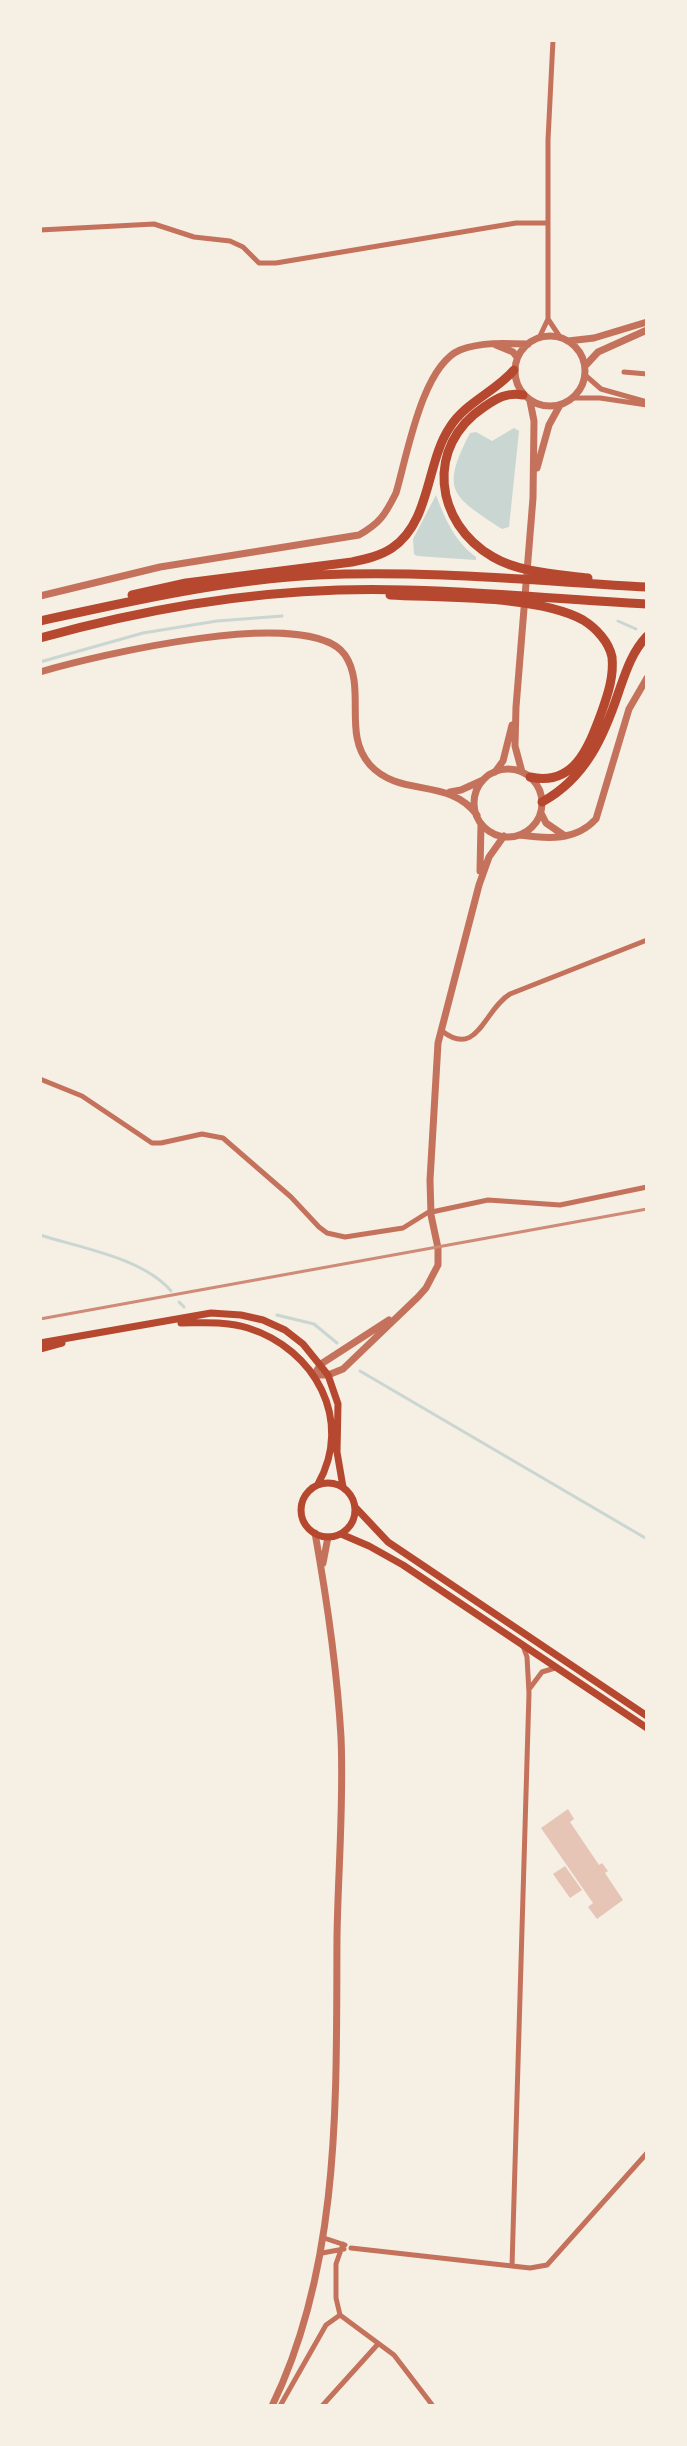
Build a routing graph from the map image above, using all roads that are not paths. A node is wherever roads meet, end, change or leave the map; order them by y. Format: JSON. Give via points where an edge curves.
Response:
{"nodes":[{"id":1,"x":553,"y":40,"type":"edge"},
{"id":2,"x":547,"y":223,"type":"junction"},
{"id":3,"x":40,"y":230,"type":"edge"},
{"id":4,"x":548,"y":319,"type":"junction"},
{"id":5,"x":647,"y":322,"type":"edge"},
{"id":6,"x":647,"y":330,"type":"edge"},
{"id":7,"x":539,"y":338,"type":"junction"},
{"id":8,"x":564,"y":339,"type":"junction"},
{"id":9,"x":494,"y":344,"type":"junction"},
{"id":10,"x":528,"y":344,"type":"junction"},
{"id":11,"x":517,"y":357,"type":"junction"},
{"id":12,"x":514,"y":370,"type":"junction"},
{"id":13,"x":585,"y":370,"type":"junction"},
{"id":14,"x":624,"y":372,"type":"dead end"},
{"id":15,"x":647,"y":374,"type":"edge"},
{"id":16,"x":527,"y":398,"type":"junction"},
{"id":17,"x":573,"y":398,"type":"junction"},
{"id":18,"x":647,"y":403,"type":"edge"},
{"id":19,"x":560,"y":405,"type":"junction"},
{"id":20,"x":534,"y":478,"type":"junction"},
{"id":21,"x":647,"y":585,"type":"edge"},
{"id":22,"x":40,"y":596,"type":"edge"},
{"id":23,"x":254,"y":596,"type":"junction"},
{"id":24,"x":647,"y":604,"type":"edge"},
{"id":25,"x":40,"y":621,"type":"edge"},
{"id":26,"x":647,"y":636,"type":"edge"},
{"id":27,"x":40,"y":638,"type":"edge"},
{"id":28,"x":40,"y":672,"type":"edge"},
{"id":29,"x":647,"y":678,"type":"edge"},
{"id":30,"x":516,"y":707,"type":"junction"},
{"id":31,"x":495,"y":772,"type":"junction"},
{"id":32,"x":526,"y":774,"type":"junction"},
{"id":33,"x":486,"y":778,"type":"junction"},
{"id":34,"x":444,"y":792,"type":"junction"},
{"id":35,"x":542,"y":808,"type":"junction"},
{"id":36,"x":477,"y":815,"type":"junction"},
{"id":37,"x":481,"y":824,"type":"junction"},
{"id":38,"x":520,"y":835,"type":"junction"},
{"id":39,"x":504,"y":836,"type":"junction"},
{"id":40,"x":565,"y":836,"type":"junction"},
{"id":41,"x":479,"y":885,"type":"junction"},
{"id":42,"x":647,"y":940,"type":"edge"},
{"id":43,"x":441,"y":1030,"type":"junction"},
{"id":44,"x":40,"y":1079,"type":"edge"},
{"id":45,"x":647,"y":1187,"type":"edge"},
{"id":46,"x":431,"y":1212,"type":"junction"},
{"id":47,"x":404,"y":1310,"type":"junction"},
{"id":48,"x":158,"y":1323,"type":"junction"},
{"id":49,"x":111,"y":1331,"type":"junction"},
{"id":50,"x":40,"y":1343,"type":"edge"},
{"id":51,"x":40,"y":1349,"type":"edge"},
{"id":52,"x":321,"y":1364,"type":"junction"},
{"id":53,"x":314,"y":1375,"type":"junction"},
{"id":54,"x":328,"y":1375,"type":"junction"},
{"id":55,"x":318,"y":1484,"type":"junction"},
{"id":56,"x":343,"y":1487,"type":"junction"},
{"id":57,"x":356,"y":1508,"type":"junction"},
{"id":58,"x":315,"y":1533,"type":"junction"},
{"id":59,"x":341,"y":1534,"type":"junction"},
{"id":60,"x":328,"y":1537,"type":"junction"},
{"id":61,"x":322,"y":1574,"type":"junction"},
{"id":62,"x":523,"y":1645,"type":"junction"},
{"id":63,"x":558,"y":1668,"type":"junction"},
{"id":64,"x":529,"y":1693,"type":"junction"},
{"id":65,"x":647,"y":1716,"type":"edge"},
{"id":66,"x":647,"y":1728,"type":"edge"},
{"id":67,"x":647,"y":2153,"type":"edge"},
{"id":68,"x":324,"y":2238,"type":"junction"},
{"id":69,"x":343,"y":2247,"type":"junction"},
{"id":70,"x":322,"y":2253,"type":"junction"},
{"id":71,"x":512,"y":2266,"type":"junction"},
{"id":72,"x":340,"y":2315,"type":"junction"},
{"id":73,"x":378,"y":2344,"type":"junction"},
{"id":74,"x":272,"y":2406,"type":"edge"},
{"id":75,"x":280,"y":2406,"type":"edge"},
{"id":76,"x":322,"y":2406,"type":"edge"},
{"id":77,"x":433,"y":2406,"type":"edge"}],
"edges":[{"from":1,"to":2,"type":"street"},
{"from":2,"to":3,"type":"street","via":[[516,223],[276,263],[259,263],[230,241],[154,224]]},
{"from":2,"to":4,"type":"street"},
{"from":4,"to":7,"type":"street"},
{"from":4,"to":8,"type":"street"},
{"from":5,"to":8,"type":"street","via":[[594,338]]},
{"from":6,"to":13,"type":"street","via":[[598,352]]},
{"from":7,"to":8,"type":"street"},
{"from":7,"to":10,"type":"street"},
{"from":8,"to":13,"type":"street","via":[[582,356]]},
{"from":9,"to":10,"type":"street"},
{"from":9,"to":11,"type":"street"},
{"from":9,"to":22,"type":"street","via":[[446,358],[424,399],[396,493],[377,525],[359,535],[160,567]]},
{"from":10,"to":11,"type":"street"},
{"from":11,"to":12,"type":"street"},
{"from":12,"to":16,"type":"street"},
{"from":12,"to":25,"type":"highway","via":[[450,426],[406,535],[379,555],[186,583]]},
{"from":13,"to":17,"type":"street"},
{"from":13,"to":18,"type":"street","via":[[601,389]]},
{"from":14,"to":15,"type":"street"},
{"from":16,"to":19,"type":"street","via":[[544,406]]},
{"from":16,"to":20,"type":"street","via":[[534,421]]},
{"from":16,"to":21,"type":"highway","via":[[513,393],[498,397],[465,422],[453,441],[444,486],[457,526],[474,545],[514,566]]},
{"from":17,"to":18,"type":"street"},
{"from":17,"to":19,"type":"street"},
{"from":19,"to":20,"type":"street"},
{"from":20,"to":30,"type":"street"},
{"from":21,"to":25,"type":"highway","via":[[316,575],[189,591]]},
{"from":23,"to":24,"type":"highway","via":[[403,590]]},
{"from":23,"to":27,"type":"highway","via":[[89,624]]},
{"from":23,"to":32,"type":"highway","via":[[387,595],[507,602],[585,621],[606,643],[612,659],[594,733],[582,756],[562,775],[543,780]]},
{"from":26,"to":35,"type":"highway","via":[[630,660],[591,759]]},
{"from":28,"to":34,"type":"street","via":[[177,641],[313,635],[338,647],[350,663],[357,737],[368,763],[390,780]]},
{"from":29,"to":40,"type":"street","via":[[629,709],[596,819],[583,831]]},
{"from":30,"to":31,"type":"street","via":[[508,746]]},
{"from":30,"to":32,"type":"street","via":[[515,746]]},
{"from":31,"to":32,"type":"street"},
{"from":31,"to":33,"type":"street"},
{"from":32,"to":35,"type":"street","via":[[541,793]]},
{"from":33,"to":34,"type":"street"},
{"from":33,"to":36,"type":"street","via":[[476,792]]},
{"from":34,"to":36,"type":"street","via":[[463,800]]},
{"from":35,"to":38,"type":"street","via":[[534,825]]},
{"from":35,"to":40,"type":"street","via":[[546,823]]},
{"from":36,"to":37,"type":"street"},
{"from":37,"to":39,"type":"street"},
{"from":37,"to":41,"type":"street"},
{"from":38,"to":39,"type":"street"},
{"from":38,"to":40,"type":"street"},
{"from":39,"to":41,"type":"street"},
{"from":41,"to":43,"type":"street"},
{"from":42,"to":43,"type":"street","via":[[510,994],[467,1039],[454,1039]]},
{"from":43,"to":46,"type":"street","via":[[430,1148]]},
{"from":44,"to":46,"type":"street","via":[[82,1096],[152,1143],[202,1134],[223,1138],[333,1235],[403,1228]]},
{"from":45,"to":46,"type":"street","via":[[560,1205],[492,1199]]},
{"from":46,"to":47,"type":"street","via":[[438,1265],[426,1288]]},
{"from":47,"to":52,"type":"street"},
{"from":47,"to":54,"type":"street","via":[[343,1369]]},
{"from":48,"to":49,"type":"main road"},
{"from":48,"to":52,"type":"main road","via":[[211,1313],[263,1320],[285,1330]]},
{"from":48,"to":53,"type":"main road","via":[[245,1327],[279,1340]]},
{"from":49,"to":50,"type":"main road"},
{"from":49,"to":51,"type":"main road"},
{"from":52,"to":53,"type":"street"},
{"from":52,"to":54,"type":"main road"},
{"from":53,"to":54,"type":"street"},
{"from":53,"to":55,"type":"main road","via":[[330,1410],[327,1468]]},
{"from":54,"to":56,"type":"main road","via":[[338,1404]]},
{"from":55,"to":56,"type":"main road"},
{"from":55,"to":58,"type":"main road","via":[[305,1496],[301,1510]]},
{"from":56,"to":57,"type":"main road"},
{"from":57,"to":59,"type":"main road","via":[[352,1523]]},
{"from":57,"to":65,"type":"main road","via":[[388,1542]]},
{"from":58,"to":60,"type":"main road"},
{"from":58,"to":61,"type":"street"},
{"from":59,"to":60,"type":"main road"},
{"from":59,"to":62,"type":"main road","via":[[403,1565]]},
{"from":60,"to":61,"type":"street"},
{"from":61,"to":68,"type":"street","via":[[341,1741],[336,2067]]},
{"from":62,"to":63,"type":"main road"},
{"from":62,"to":64,"type":"street"},
{"from":63,"to":64,"type":"street","via":[[539,1674]]},
{"from":63,"to":66,"type":"main road"},
{"from":64,"to":71,"type":"street"},
{"from":67,"to":71,"type":"street","via":[[547,2265]]},
{"from":68,"to":69,"type":"street"},
{"from":68,"to":70,"type":"street"},
{"from":69,"to":70,"type":"street"},
{"from":69,"to":71,"type":"street"},
{"from":69,"to":72,"type":"street","via":[[336,2264]]},
{"from":70,"to":74,"type":"street","via":[[294,2356]]},
{"from":72,"to":73,"type":"street"},
{"from":72,"to":75,"type":"street","via":[[326,2325]]},
{"from":73,"to":76,"type":"street"},
{"from":73,"to":77,"type":"street","via":[[399,2361]]}]}
